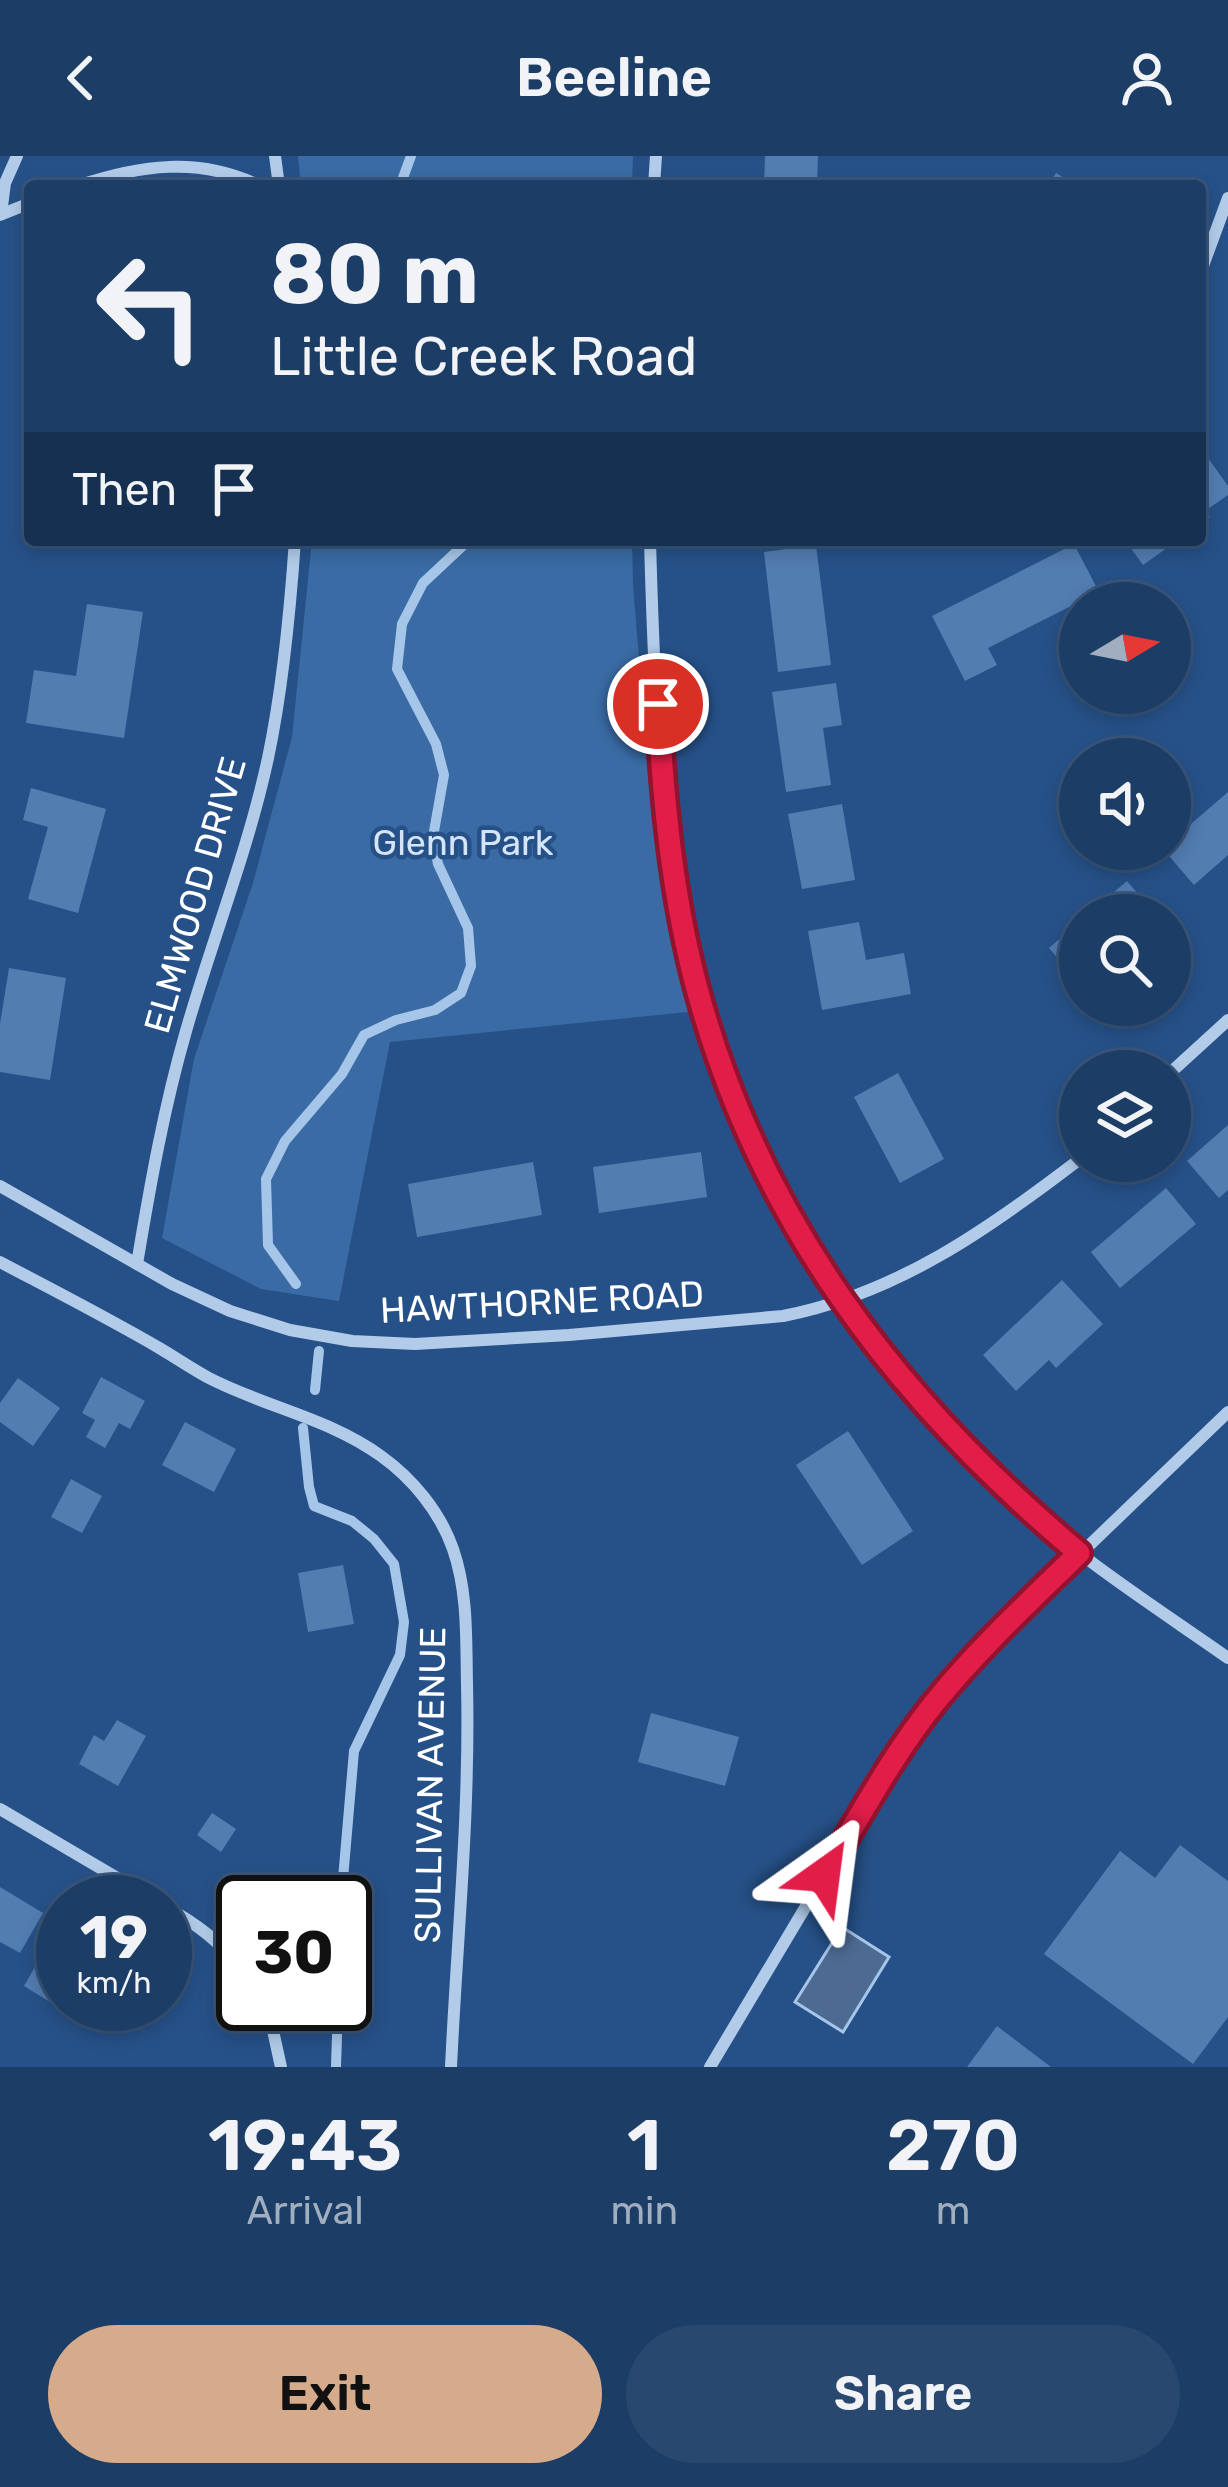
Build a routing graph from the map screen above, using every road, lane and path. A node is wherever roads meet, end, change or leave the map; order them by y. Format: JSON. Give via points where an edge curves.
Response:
{"nodes":[{"id":1,"x":17,"y":156,"type":"edge"},
{"id":2,"x":95,"y":180,"type":"edge"},
{"id":3,"x":250,"y":180,"type":"edge"},
{"id":4,"x":1228,"y":198,"type":"edge"},
{"id":5,"x":1,"y":214,"type":"edge"},
{"id":6,"x":1206,"y":258,"type":"edge"},
{"id":7,"x":295,"y":546,"type":"edge"},
{"id":8,"x":650,"y":546,"type":"edge"},
{"id":9,"x":1228,"y":1020,"type":"edge"},
{"id":10,"x":1191,"y":1054,"type":"edge"},
{"id":11,"x":1059,"y":1175,"type":"edge"},
{"id":12,"x":0,"y":1186,"type":"edge"},
{"id":13,"x":0,"y":1262,"type":"edge"},
{"id":14,"x":137,"y":1264,"type":"junction"},
{"id":15,"x":843,"y":1302,"type":"junction"},
{"id":16,"x":1228,"y":1412,"type":"edge"},
{"id":17,"x":1079,"y":1553,"type":"junction"},
{"id":18,"x":1228,"y":1658,"type":"edge"},
{"id":19,"x":0,"y":1809,"type":"edge"},
{"id":20,"x":112,"y":1875,"type":"edge"},
{"id":21,"x":192,"y":1922,"type":"edge"},
{"id":22,"x":216,"y":1941,"type":"edge"},
{"id":23,"x":273,"y":2031,"type":"edge"},
{"id":24,"x":281,"y":2067,"type":"edge"},
{"id":25,"x":452,"y":2067,"type":"edge"},
{"id":26,"x":710,"y":2067,"type":"edge"}],
"edges":[{"from":1,"to":5,"type":"street"},
{"from":2,"to":3,"type":"street","via":[[170,162]]},
{"from":4,"to":6,"type":"street"},
{"from":7,"to":14,"type":"street","name":"ELMWOOD DRIVE","via":[[268,757],[179,1056]]},
{"from":8,"to":15,"type":"street","via":[[670,839],[695,983],[743,1121]]},
{"from":9,"to":10,"type":"street"},
{"from":11,"to":15,"type":"street","name":"HAWTHORNE ROAD","via":[[931,1262]]},
{"from":12,"to":14,"type":"street","name":"HAWTHORNE ROAD"},
{"from":13,"to":25,"type":"street","name":"SULLIVAN AVENUE","via":[[208,1377],[380,1455],[434,1511],[463,1583],[466,1622],[466,1825]]},
{"from":14,"to":15,"type":"street","name":"HAWTHORNE ROAD","via":[[230,1311],[352,1341],[569,1335],[783,1316]]},
{"from":15,"to":17,"type":"street","via":[[952,1437]]},
{"from":16,"to":17,"type":"street"},
{"from":17,"to":18,"type":"street"},
{"from":17,"to":26,"type":"street","via":[[933,1704]]},
{"from":19,"to":20,"type":"street"},
{"from":21,"to":22,"type":"street"},
{"from":23,"to":24,"type":"street"}]}
